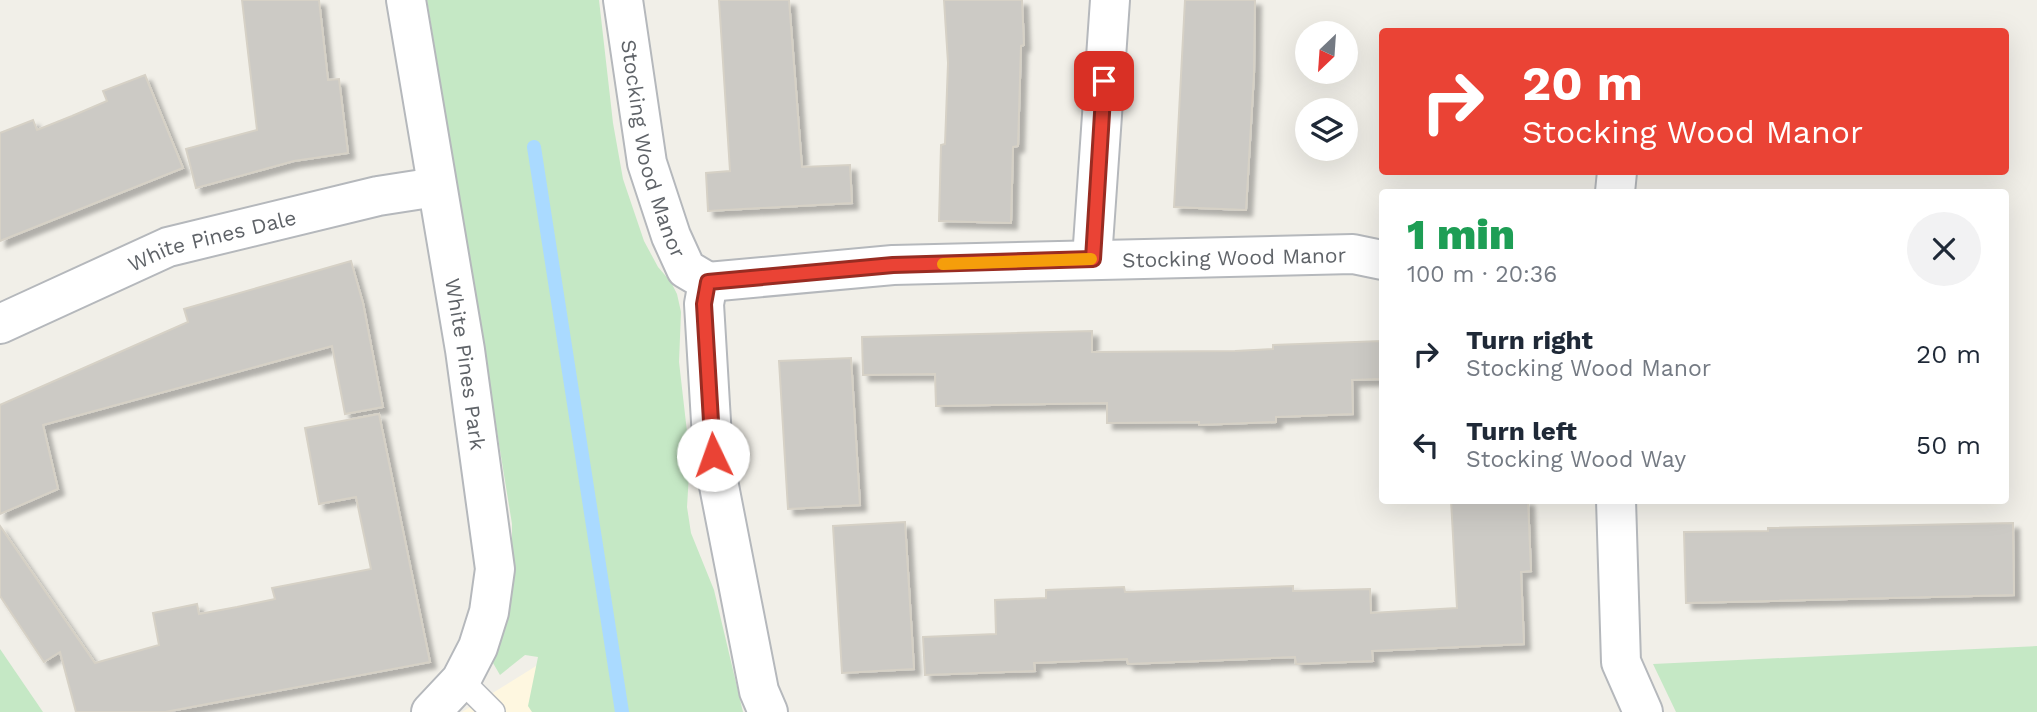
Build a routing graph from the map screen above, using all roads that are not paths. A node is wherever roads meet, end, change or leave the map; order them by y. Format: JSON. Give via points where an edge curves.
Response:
{"nodes":[{"id":1,"x":406,"y":0,"type":"edge"},
{"id":2,"x":623,"y":0,"type":"edge"},
{"id":3,"x":1110,"y":0,"type":"edge"},
{"id":4,"x":436,"y":187,"type":"junction"},
{"id":5,"x":1093,"y":259,"type":"junction"},
{"id":6,"x":1379,"y":259,"type":"edge"},
{"id":7,"x":708,"y":282,"type":"junction"},
{"id":8,"x":0,"y":324,"type":"edge"},
{"id":9,"x":1616,"y":504,"type":"edge"},
{"id":10,"x":461,"y":680,"type":"junction"},
{"id":11,"x":431,"y":712,"type":"edge"},
{"id":12,"x":493,"y":712,"type":"edge"},
{"id":13,"x":768,"y":712,"type":"edge"},
{"id":14,"x":1643,"y":712,"type":"edge"}],
"edges":[{"from":1,"to":4,"type":"street","name":"White Pines Park"},
{"from":2,"to":7,"type":"street","name":"Stocking Wood Manor","via":[[647,163],[686,269]]},
{"from":3,"to":5,"type":"street"},
{"from":4,"to":8,"type":"street","name":"White Pines Dale","via":[[378,195],[168,247]]},
{"from":4,"to":10,"type":"street","name":"White Pines Park","via":[[465,350],[495,569],[478,648]]},
{"from":5,"to":6,"type":"street","name":"Stocking Wood Manor","via":[[1353,254]]},
{"from":5,"to":7,"type":"street","name":"Stocking Wood Manor","via":[[893,265]]},
{"from":7,"to":13,"type":"street","via":[[704,304],[713,455],[759,691]]},
{"from":9,"to":14,"type":"street","via":[[1621,662]]},
{"from":10,"to":11,"type":"street","name":"White Pines Park"},
{"from":10,"to":12,"type":"lane"}]}
